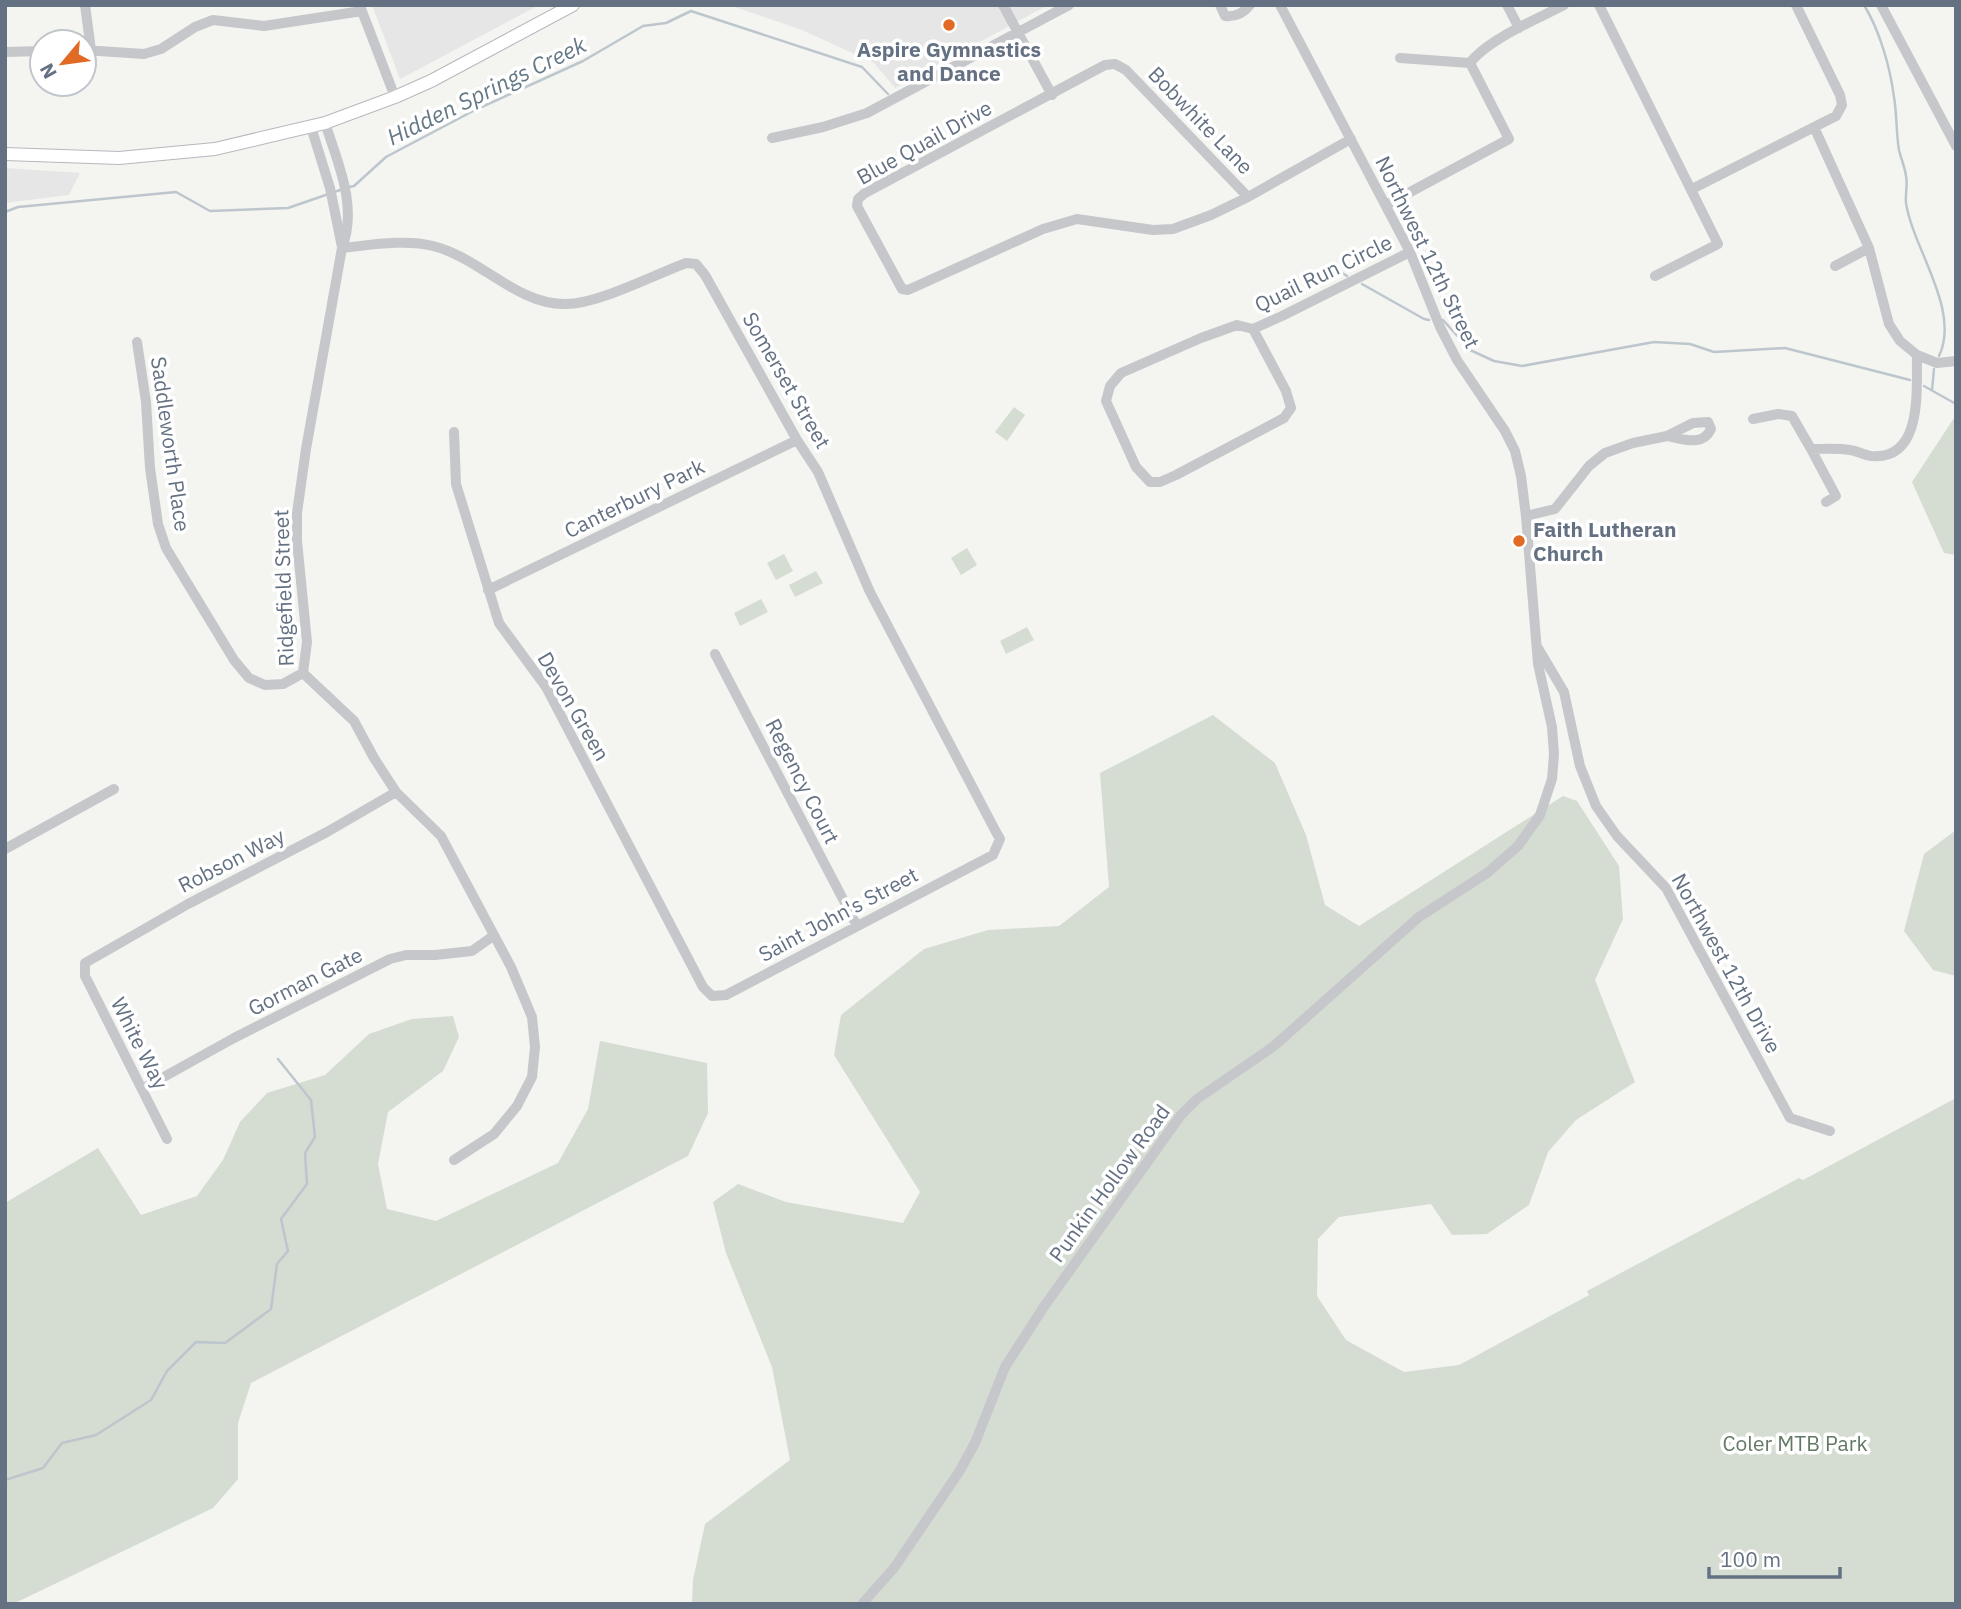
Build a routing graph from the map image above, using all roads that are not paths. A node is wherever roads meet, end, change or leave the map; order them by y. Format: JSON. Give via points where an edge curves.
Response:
{"nodes":[{"id":1,"x":85,"y":5,"type":"edge"},
{"id":2,"x":573,"y":5,"type":"edge"},
{"id":3,"x":1003,"y":5,"type":"edge"},
{"id":4,"x":1069,"y":5,"type":"edge"},
{"id":5,"x":1220,"y":5,"type":"edge"},
{"id":6,"x":1250,"y":5,"type":"edge"},
{"id":7,"x":1280,"y":5,"type":"edge"},
{"id":8,"x":1507,"y":5,"type":"edge"},
{"id":9,"x":1564,"y":5,"type":"edge"},
{"id":10,"x":1599,"y":5,"type":"edge"},
{"id":11,"x":1796,"y":5,"type":"edge"},
{"id":12,"x":1881,"y":5,"type":"edge"},
{"id":13,"x":361,"y":8,"type":"edge"},
{"id":14,"x":87,"y":28,"type":"edge"},
{"id":15,"x":1519,"y":28,"type":"junction"},
{"id":16,"x":1018,"y":33,"type":"junction"},
{"id":17,"x":28,"y":51,"type":"edge"},
{"id":18,"x":98,"y":51,"type":"edge"},
{"id":19,"x":5,"y":52,"type":"edge"},
{"id":20,"x":1400,"y":58,"type":"dead end"},
{"id":21,"x":1470,"y":63,"type":"junction"},
{"id":22,"x":1126,"y":70,"type":"joint"},
{"id":23,"x":1052,"y":95,"type":"junction"},
{"id":24,"x":395,"y":97,"type":"junction"},
{"id":25,"x":325,"y":123,"type":"junction"},
{"id":26,"x":311,"y":127,"type":"junction"},
{"id":27,"x":1814,"y":127,"type":"junction"},
{"id":28,"x":772,"y":138,"type":"dead end"},
{"id":29,"x":1352,"y":139,"type":"junction"},
{"id":30,"x":1956,"y":146,"type":"edge"},
{"id":31,"x":5,"y":154,"type":"edge"},
{"id":32,"x":1692,"y":189,"type":"junction"},
{"id":33,"x":1248,"y":197,"type":"junction"},
{"id":34,"x":1386,"y":205,"type":"junction"},
{"id":35,"x":342,"y":248,"type":"junction"},
{"id":36,"x":1869,"y":248,"type":"junction"},
{"id":37,"x":1410,"y":252,"type":"junction"},
{"id":38,"x":1835,"y":267,"type":"dead end"},
{"id":39,"x":1655,"y":276,"type":"dead end"},
{"id":40,"x":1253,"y":329,"type":"junction"},
{"id":41,"x":137,"y":342,"type":"dead end"},
{"id":42,"x":1917,"y":355,"type":"junction"},
{"id":43,"x":1956,"y":361,"type":"edge"},
{"id":44,"x":1754,"y":419,"type":"dead end"},
{"id":45,"x":454,"y":432,"type":"dead end"},
{"id":46,"x":1667,"y":436,"type":"dead end"},
{"id":47,"x":797,"y":440,"type":"junction"},
{"id":48,"x":1811,"y":449,"type":"junction"},
{"id":49,"x":1826,"y":502,"type":"dead end"},
{"id":50,"x":1526,"y":516,"type":"junction"},
{"id":51,"x":488,"y":590,"type":"junction"},
{"id":52,"x":1536,"y":645,"type":"junction"},
{"id":53,"x":715,"y":654,"type":"dead end"},
{"id":54,"x":303,"y":673,"type":"junction"},
{"id":55,"x":114,"y":789,"type":"dead end"},
{"id":56,"x":396,"y":792,"type":"junction"},
{"id":57,"x":5,"y":849,"type":"edge"},
{"id":58,"x":993,"y":855,"type":"joint"},
{"id":59,"x":857,"y":926,"type":"junction"},
{"id":60,"x":493,"y":936,"type":"junction"},
{"id":61,"x":85,"y":963,"type":"joint"},
{"id":62,"x":703,"y":987,"type":"joint"},
{"id":63,"x":142,"y":1089,"type":"junction"},
{"id":64,"x":1830,"y":1131,"type":"dead end"},
{"id":65,"x":167,"y":1139,"type":"dead end"},
{"id":66,"x":454,"y":1160,"type":"dead end"},
{"id":67,"x":862,"y":1604,"type":"edge"}],
"edges":[{"from":1,"to":14,"type":"street"},
{"from":2,"to":24,"type":"main road"},
{"from":3,"to":16,"type":"street"},
{"from":4,"to":16,"type":"street"},
{"from":5,"to":6,"type":"street","via":[[1225,16],[1233,17]]},
{"from":7,"to":29,"type":"street","name":"Northwest 12th Street"},
{"from":8,"to":15,"type":"street"},
{"from":9,"to":15,"type":"street"},
{"from":10,"to":32,"type":"street"},
{"from":11,"to":27,"type":"street","via":[[1842,105],[1836,116]]},
{"from":12,"to":30,"type":"street"},
{"from":13,"to":18,"type":"street","via":[[264,26],[213,20],[144,54]]},
{"from":13,"to":24,"type":"street"},
{"from":15,"to":21,"type":"street"},
{"from":16,"to":23,"type":"street"},
{"from":16,"to":28,"type":"street","via":[[867,113]]},
{"from":17,"to":19,"type":"street"},
{"from":20,"to":21,"type":"street"},
{"from":21,"to":34,"type":"street","via":[[1509,139]]},
{"from":22,"to":23,"type":"street","name":"Blue Quail Drive","via":[[1105,65]]},
{"from":22,"to":33,"type":"street","name":"Bobwhite Lane"},
{"from":23,"to":33,"type":"street","name":"Blue Quail Drive","via":[[859,199],[858,206],[902,289],[917,287],[1043,229],[1077,219],[1173,229]]},
{"from":24,"to":25,"type":"main road"},
{"from":25,"to":26,"type":"main road"},
{"from":25,"to":35,"type":"street","name":"Ridgefield Street","via":[[347,199],[349,231]]},
{"from":26,"to":31,"type":"main road","via":[[215,149],[119,158]]},
{"from":26,"to":35,"type":"street","name":"Ridgefield Street"},
{"from":27,"to":32,"type":"street"},
{"from":27,"to":36,"type":"street"},
{"from":29,"to":33,"type":"street"},
{"from":29,"to":34,"type":"street","name":"Northwest 12th Street"},
{"from":32,"to":39,"type":"street","via":[[1718,244]]},
{"from":34,"to":37,"type":"street","name":"Northwest 12th Street"},
{"from":35,"to":47,"type":"street","name":"Somerset Street","via":[[433,246],[543,302],[567,305],[691,262],[705,275]]},
{"from":35,"to":54,"type":"street","name":"Ridgefield Street","via":[[297,513],[307,642]]},
{"from":36,"to":38,"type":"street"},
{"from":36,"to":42,"type":"street","via":[[1889,324]]},
{"from":37,"to":40,"type":"street","name":"Quail Run Circle"},
{"from":37,"to":50,"type":"street","name":"Northwest 12th Street","via":[[1457,360],[1515,451]]},
{"from":40,"to":40,"type":"street","name":"Quail Run Circle","via":[[1237,325],[1201,338],[1121,373],[1110,386],[1106,401],[1136,467],[1150,482],[1176,475],[1284,418],[1291,408]]},
{"from":41,"to":54,"type":"street","name":"Saddleworth Place","via":[[150,468],[166,548],[249,678],[265,685],[283,684]]},
{"from":42,"to":43,"type":"street","via":[[1937,363]]},
{"from":42,"to":48,"type":"street","via":[[1917,409],[1911,431],[1899,448],[1871,456],[1850,450]]},
{"from":44,"to":48,"type":"street","via":[[1792,416]]},
{"from":45,"to":51,"type":"street","name":"Devon Green","via":[[456,484]]},
{"from":46,"to":50,"type":"street","via":[[1605,453],[1555,509]]},
{"from":47,"to":51,"type":"street","name":"Canterbury Park"},
{"from":47,"to":58,"type":"street","name":"Somerset Street","via":[[818,472],[870,592],[1000,839]]},
{"from":48,"to":49,"type":"street","via":[[1836,496]]},
{"from":50,"to":52,"type":"street","name":"Northwest 12th Street"},
{"from":51,"to":62,"type":"street","name":"Devon Green","via":[[499,623],[546,687]]},
{"from":52,"to":64,"type":"street","name":"Northwest 12th Drive","via":[[1564,692],[1580,766],[1596,806],[1617,836],[1666,888],[1790,1118]]},
{"from":52,"to":67,"type":"street","name":"Punkin Hollow Road","via":[[1554,754],[1548,797],[1529,831],[1487,873],[1419,917],[1274,1046],[1181,1115],[1043,1308],[1005,1367],[959,1472],[894,1568]]},
{"from":53,"to":59,"type":"street","name":"Regency Court"},
{"from":54,"to":56,"type":"street","name":"Ridgefield Street","via":[[354,721]]},
{"from":55,"to":57,"type":"street"},
{"from":56,"to":60,"type":"street","name":"Ridgefield Street","via":[[441,836]]},
{"from":56,"to":61,"type":"street","name":"Robson Way"},
{"from":58,"to":59,"type":"street","name":"Saint John's Street"},
{"from":59,"to":62,"type":"street","name":"Saint John's Street","via":[[726,995],[712,996]]},
{"from":60,"to":63,"type":"street","name":"Gorman Gate","via":[[472,951],[390,959]]},
{"from":60,"to":66,"type":"street","name":"Ridgefield Street","via":[[532,1017],[532,1077],[494,1134]]},
{"from":61,"to":63,"type":"street","name":"White Way","via":[[85,976]]},
{"from":63,"to":65,"type":"street","name":"White Way"}]}
